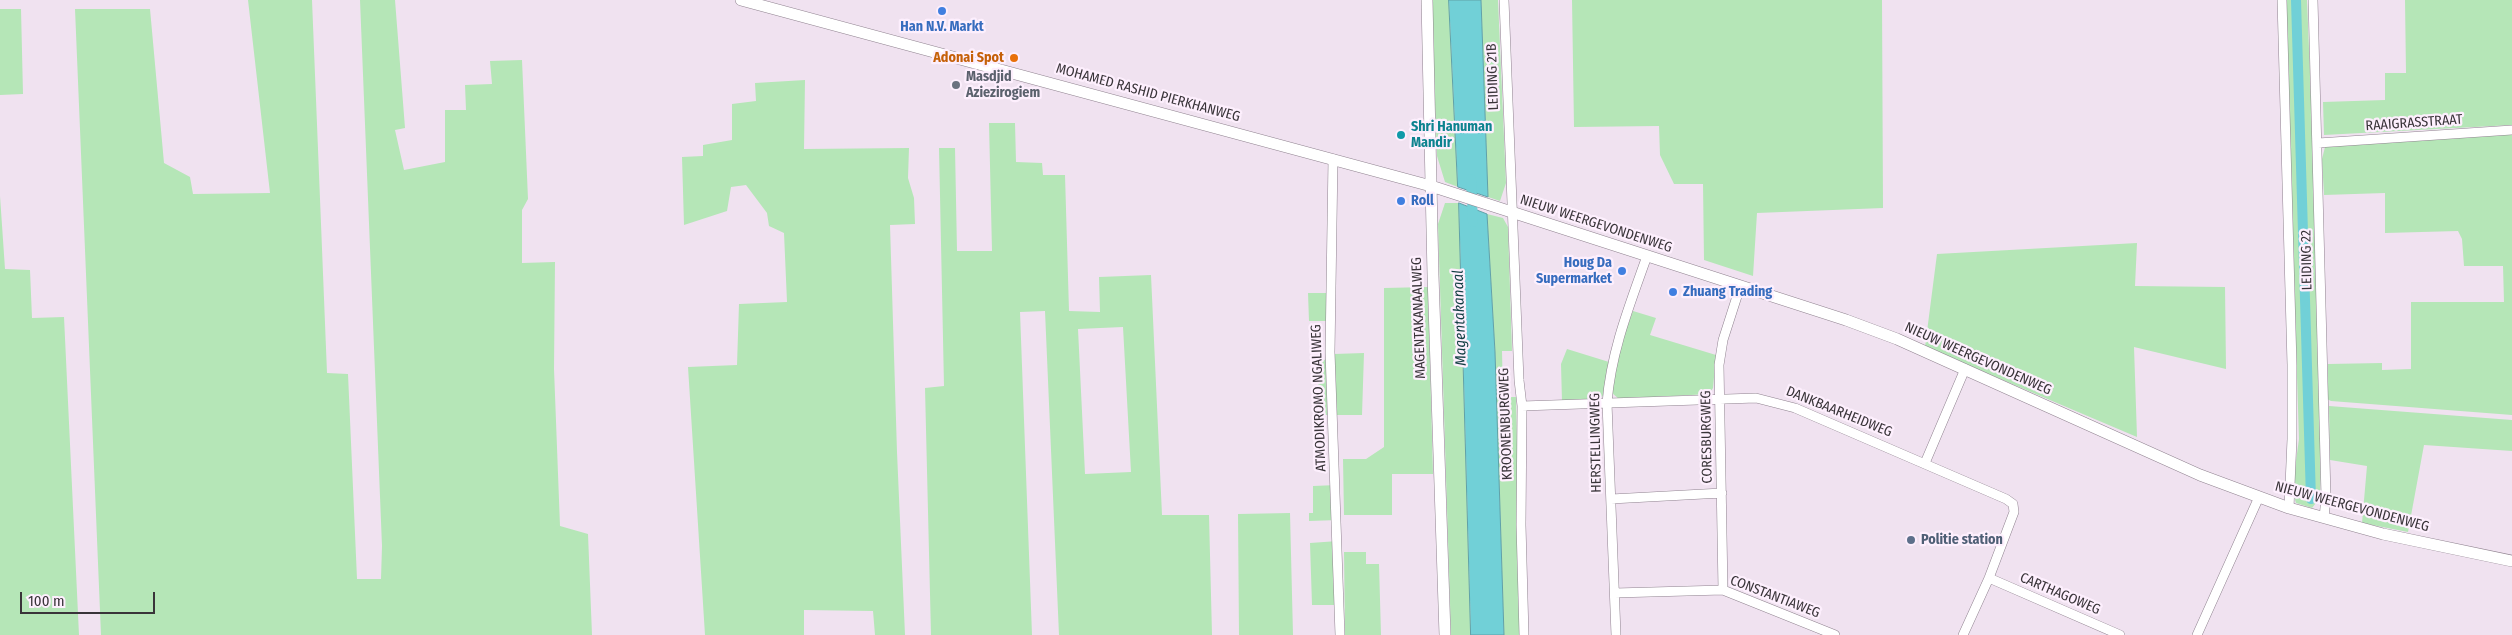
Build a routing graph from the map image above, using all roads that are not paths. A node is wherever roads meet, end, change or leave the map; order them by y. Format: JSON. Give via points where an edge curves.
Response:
{"nodes":[{"id":1,"x":741,"y":0,"type":"edge"},
{"id":2,"x":1427,"y":0,"type":"edge"},
{"id":3,"x":1504,"y":0,"type":"edge"},
{"id":4,"x":2282,"y":0,"type":"edge"},
{"id":5,"x":2313,"y":0,"type":"edge"},
{"id":6,"x":2512,"y":130,"type":"edge"},
{"id":7,"x":2318,"y":143,"type":"junction"},
{"id":8,"x":1333,"y":159,"type":"junction"},
{"id":9,"x":1431,"y":186,"type":"junction"},
{"id":10,"x":1512,"y":213,"type":"junction"},
{"id":11,"x":1647,"y":256,"type":"junction"},
{"id":12,"x":1740,"y":287,"type":"junction"},
{"id":13,"x":1965,"y":369,"type":"junction"},
{"id":14,"x":1720,"y":398,"type":"junction"},
{"id":15,"x":1607,"y":403,"type":"junction"},
{"id":16,"x":1522,"y":406,"type":"junction"},
{"id":17,"x":1925,"y":463,"type":"junction"},
{"id":18,"x":1722,"y":493,"type":"junction"},
{"id":19,"x":2258,"y":497,"type":"junction"},
{"id":20,"x":1611,"y":499,"type":"junction"},
{"id":21,"x":2289,"y":508,"type":"junction"},
{"id":22,"x":2324,"y":518,"type":"junction"},
{"id":23,"x":2512,"y":561,"type":"edge"},
{"id":24,"x":1989,"y":578,"type":"junction"},
{"id":25,"x":1723,"y":590,"type":"junction"},
{"id":26,"x":1615,"y":593,"type":"junction"},
{"id":27,"x":1340,"y":635,"type":"edge"},
{"id":28,"x":1445,"y":635,"type":"edge"},
{"id":29,"x":1524,"y":635,"type":"edge"},
{"id":30,"x":1616,"y":635,"type":"edge"},
{"id":31,"x":1835,"y":635,"type":"edge"},
{"id":32,"x":1963,"y":635,"type":"edge"},
{"id":33,"x":2120,"y":635,"type":"edge"},
{"id":34,"x":2197,"y":635,"type":"edge"}],
"edges":[{"from":1,"to":8,"type":"street","name":"MOHAMED RASHID PIERKHANWEG"},
{"from":2,"to":9,"type":"street","name":"MAGENTAKANAALWEG"},
{"from":3,"to":10,"type":"street","name":"LEIDING 21B"},
{"from":4,"to":21,"type":"street","name":"LEIDING 22","via":[[2292,365]]},
{"from":5,"to":7,"type":"street","name":"LEIDING 22"},
{"from":6,"to":7,"type":"street","name":"RAAIGRASSTRAAT"},
{"from":7,"to":22,"type":"street","name":"LEIDING 22"},
{"from":8,"to":9,"type":"street","name":"MOHAMED RASHID PIERKHANWEG"},
{"from":8,"to":27,"type":"street","name":"ATMODIKROMO NGALIWEG","via":[[1330,352]]},
{"from":9,"to":10,"type":"street","name":"NIEUW WEERGEVONDENWEG"},
{"from":9,"to":28,"type":"street","name":"MAGENTAKANAALWEG"},
{"from":10,"to":11,"type":"street","name":"NIEUW WEERGEVONDENWEG"},
{"from":10,"to":16,"type":"street","name":"KROONENBURGWEG"},
{"from":11,"to":12,"type":"street","name":"NIEUW WEERGEVONDENWEG"},
{"from":11,"to":15,"type":"street","name":"HERSTELLINGWEG","via":[[1617,343]]},
{"from":12,"to":13,"type":"street","name":"NIEUW WEERGEVONDENWEG","via":[[1846,320]]},
{"from":12,"to":14,"type":"street","name":"CORESBURGWEG","via":[[1723,340],[1719,365]]},
{"from":13,"to":17,"type":"street"},
{"from":13,"to":19,"type":"street","name":"NIEUW WEERGEVONDENWEG","via":[[2200,475]]},
{"from":14,"to":15,"type":"street","name":"DANKBAARHEIDWEG"},
{"from":14,"to":17,"type":"street","name":"DANKBAARHEIDWEG","via":[[1776,401]]},
{"from":14,"to":18,"type":"street","name":"CORESBURGWEG"},
{"from":15,"to":16,"type":"street","name":"DANKBAARHEIDWEG"},
{"from":15,"to":20,"type":"street","name":"HERSTELLINGWEG"},
{"from":16,"to":29,"type":"street","name":"KROONENBURGWEG"},
{"from":17,"to":24,"type":"street","name":"DANKBAARHEIDWEG","via":[[2013,504],[2014,512]]},
{"from":18,"to":20,"type":"street"},
{"from":18,"to":25,"type":"street","name":"CORESBURGWEG"},
{"from":19,"to":21,"type":"street","name":"NIEUW WEERGEVONDENWEG"},
{"from":19,"to":34,"type":"street"},
{"from":20,"to":26,"type":"street","name":"HERSTELLINGWEG"},
{"from":21,"to":22,"type":"street","name":"NIEUW WEERGEVONDENWEG"},
{"from":22,"to":23,"type":"street","name":"NIEUW WEERGEVONDENWEG"},
{"from":24,"to":32,"type":"street"},
{"from":24,"to":33,"type":"street","name":"CARTHAGOWEG"},
{"from":25,"to":26,"type":"street","name":"CONSTANTIAWEG"},
{"from":25,"to":31,"type":"street","name":"CONSTANTIAWEG"},
{"from":26,"to":30,"type":"street","name":"HERSTELLINGWEG"}]}
